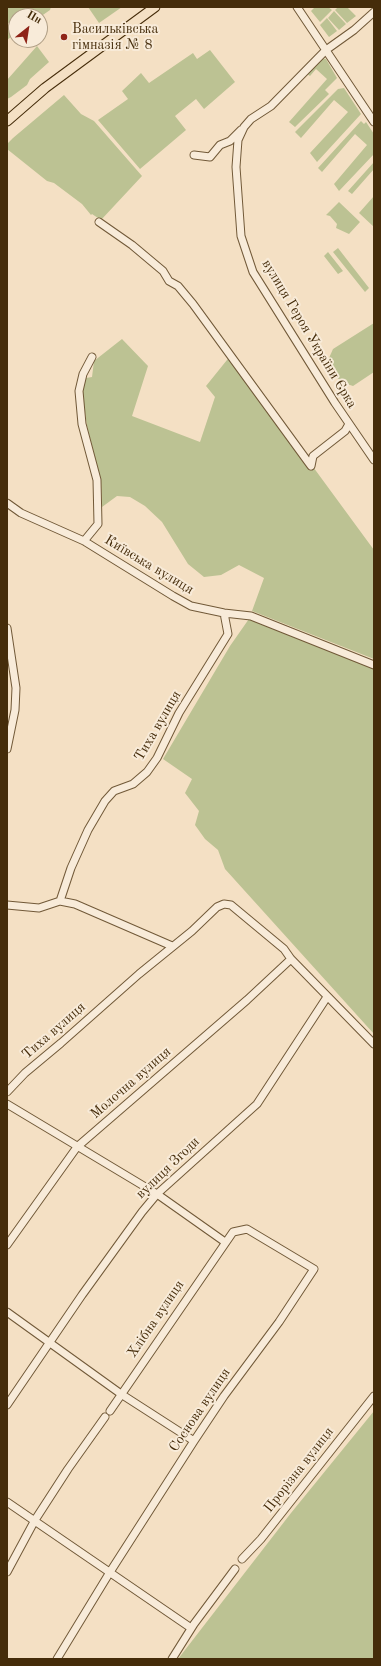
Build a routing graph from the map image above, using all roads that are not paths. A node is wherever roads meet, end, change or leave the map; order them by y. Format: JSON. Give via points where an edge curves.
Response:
{"nodes":[{"id":1,"x":155,"y":7,"type":"edge"},
{"id":2,"x":297,"y":7,"type":"edge"},
{"id":3,"x":374,"y":12,"type":"edge"},
{"id":4,"x":326,"y":50,"type":"junction"},
{"id":5,"x":7,"y":121,"type":"edge"},
{"id":6,"x":374,"y":122,"type":"edge"},
{"id":7,"x":244,"y":127,"type":"junction"},
{"id":8,"x":194,"y":155,"type":"dead end"},
{"id":9,"x":99,"y":222,"type":"dead end"},
{"id":10,"x":92,"y":357,"type":"dead end"},
{"id":11,"x":349,"y":424,"type":"junction"},
{"id":12,"x":374,"y":460,"type":"edge"},
{"id":13,"x":7,"y":503,"type":"edge"},
{"id":14,"x":84,"y":541,"type":"junction"},
{"id":15,"x":224,"y":614,"type":"junction"},
{"id":16,"x":7,"y":628,"type":"edge"},
{"id":17,"x":374,"y":665,"type":"edge"},
{"id":18,"x":7,"y":749,"type":"edge"},
{"id":19,"x":60,"y":901,"type":"junction"},
{"id":20,"x":7,"y":905,"type":"edge"},
{"id":21,"x":172,"y":946,"type":"junction"},
{"id":22,"x":291,"y":959,"type":"junction"},
{"id":23,"x":328,"y":997,"type":"junction"},
{"id":24,"x":374,"y":1044,"type":"edge"},
{"id":25,"x":7,"y":1092,"type":"edge"},
{"id":26,"x":7,"y":1104,"type":"edge"},
{"id":27,"x":77,"y":1147,"type":"junction"},
{"id":28,"x":157,"y":1194,"type":"junction"},
{"id":29,"x":225,"y":1242,"type":"junction"},
{"id":30,"x":7,"y":1245,"type":"edge"},
{"id":31,"x":7,"y":1312,"type":"edge"},
{"id":32,"x":49,"y":1343,"type":"junction"},
{"id":33,"x":121,"y":1394,"type":"junction"},
{"id":34,"x":374,"y":1396,"type":"edge"},
{"id":35,"x":7,"y":1405,"type":"edge"},
{"id":36,"x":194,"y":1441,"type":"junction"},
{"id":37,"x":7,"y":1502,"type":"edge"},
{"id":38,"x":35,"y":1520,"type":"junction"},
{"id":39,"x":242,"y":1559,"type":"dead end"},
{"id":40,"x":234,"y":1569,"type":"dead end"},
{"id":41,"x":7,"y":1572,"type":"edge"},
{"id":42,"x":110,"y":1572,"type":"junction"},
{"id":43,"x":191,"y":1628,"type":"junction"},
{"id":44,"x":57,"y":1659,"type":"edge"},
{"id":45,"x":172,"y":1659,"type":"edge"}],
"edges":[{"from":1,"to":5,"type":"main road","via":[[45,88]]},
{"from":2,"to":4,"type":"street"},
{"from":3,"to":4,"type":"street","name":"вулиця Героя України Єрка"},
{"from":4,"to":6,"type":"street"},
{"from":4,"to":7,"type":"street","name":"вулиця Героя України Єрка","via":[[271,106],[251,119]]},
{"from":7,"to":8,"type":"street","via":[[230,141],[220,145],[210,157]]},
{"from":7,"to":11,"type":"street","name":"вулиця Героя України Єрка","via":[[238,140],[236,167],[241,236],[258,280]]},
{"from":9,"to":11,"type":"street","via":[[132,245],[163,271],[169,281],[178,286],[311,466],[313,456],[346,431]]},
{"from":10,"to":14,"type":"street","via":[[83,374],[79,391],[82,424],[97,480],[98,524]]},
{"from":11,"to":12,"type":"street","name":"вулиця Героя України Єрка"},
{"from":13,"to":14,"type":"street","name":"Київська вулиця","via":[[21,513]]},
{"from":14,"to":15,"type":"street","name":"Київська вулиця","via":[[185,603]]},
{"from":15,"to":17,"type":"street","name":"Київська вулиця","via":[[251,616]]},
{"from":15,"to":19,"type":"street","name":"Тиха вулиця","via":[[228,634],[179,713],[154,763],[133,784],[114,791],[105,801],[88,830]]},
{"from":16,"to":18,"type":"street","via":[[16,688],[15,710]]},
{"from":19,"to":20,"type":"street","via":[[39,908]]},
{"from":19,"to":21,"type":"street","via":[[75,904]]},
{"from":21,"to":22,"type":"street","name":"Тиха вулиця","via":[[217,907],[224,904],[231,905],[284,950]]},
{"from":21,"to":25,"type":"street","name":"Тиха вулиця","via":[[25,1073]]},
{"from":22,"to":23,"type":"street","name":"Тиха вулиця"},
{"from":22,"to":27,"type":"street","name":"Молочна вулиця","via":[[248,1000]]},
{"from":23,"to":24,"type":"street"},
{"from":23,"to":28,"type":"street","name":"вулиця Згоди","via":[[257,1104]]},
{"from":26,"to":27,"type":"street"},
{"from":27,"to":28,"type":"street"},
{"from":27,"to":30,"type":"street","name":"Молочна вулиця"},
{"from":28,"to":29,"type":"street"},
{"from":28,"to":32,"type":"street","name":"вулиця Згоди"},
{"from":29,"to":33,"type":"street","name":"Хлібна вулиця"},
{"from":29,"to":36,"type":"street","name":"Соснова вулиця","via":[[233,1232],[247,1228],[314,1269]]},
{"from":31,"to":32,"type":"street"},
{"from":32,"to":33,"type":"street"},
{"from":32,"to":35,"type":"street","name":"вулиця Згоди"},
{"from":33,"to":36,"type":"street"},
{"from":33,"to":38,"type":"street","name":"Хлібна вулиця"},
{"from":34,"to":39,"type":"street","name":"Прорізна вулиця","via":[[261,1539]]},
{"from":36,"to":42,"type":"street","name":"Соснова вулиця"},
{"from":37,"to":38,"type":"street"},
{"from":38,"to":41,"type":"street","name":"Хлібна вулиця"},
{"from":38,"to":42,"type":"street"},
{"from":40,"to":43,"type":"street"},
{"from":42,"to":43,"type":"street"},
{"from":42,"to":44,"type":"street","name":"Соснова вулиця"},
{"from":43,"to":45,"type":"street"}]}
